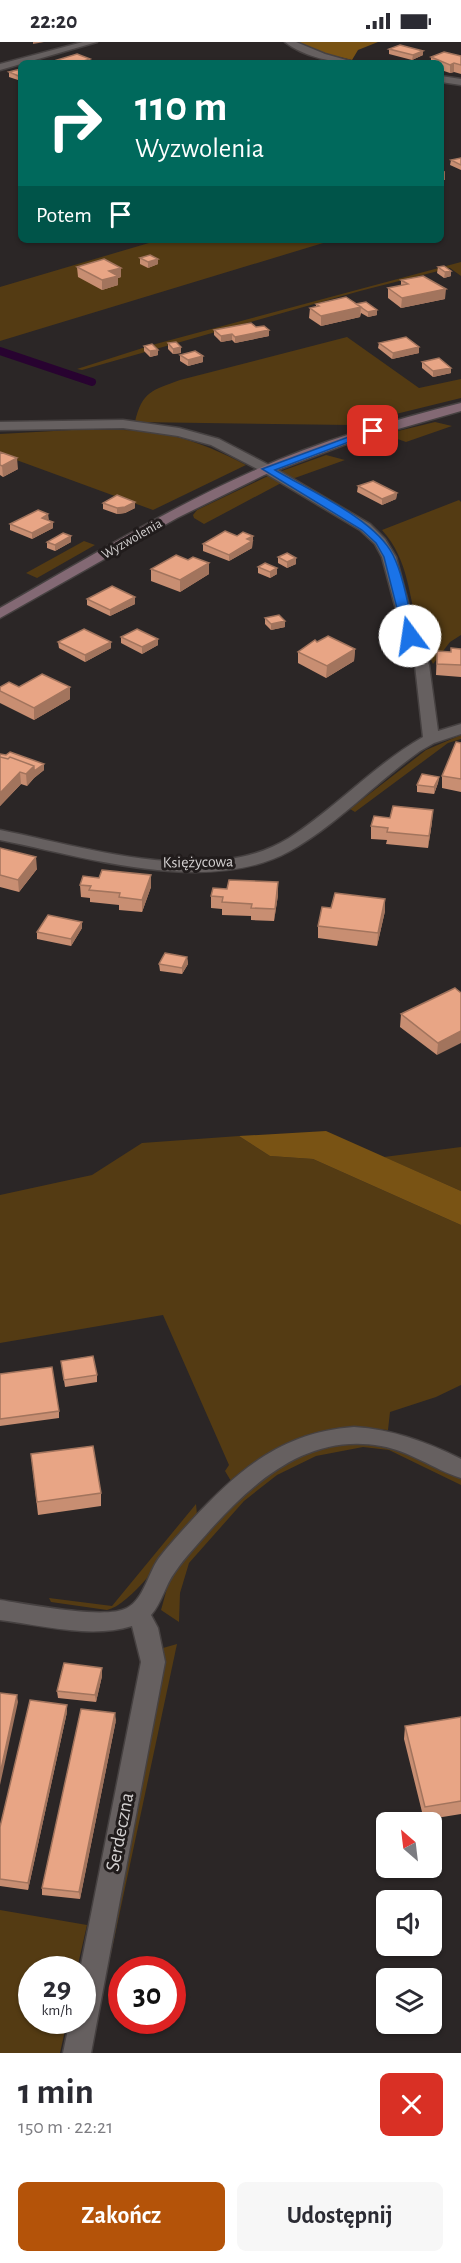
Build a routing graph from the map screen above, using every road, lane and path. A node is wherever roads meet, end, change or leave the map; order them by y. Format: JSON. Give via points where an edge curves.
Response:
{"nodes":[{"id":1,"x":93,"y":42,"type":"edge"},
{"id":2,"x":289,"y":42,"type":"edge"},
{"id":3,"x":26,"y":60,"type":"edge"},
{"id":4,"x":340,"y":60,"type":"edge"},
{"id":5,"x":18,"y":62,"type":"edge"},
{"id":6,"x":0,"y":67,"type":"edge"},
{"id":7,"x":444,"y":79,"type":"edge"},
{"id":8,"x":461,"y":82,"type":"edge"},
{"id":9,"x":461,"y":407,"type":"edge"},
{"id":10,"x":0,"y":426,"type":"edge"},
{"id":11,"x":267,"y":469,"type":"junction"},
{"id":12,"x":0,"y":614,"type":"edge"},
{"id":13,"x":461,"y":729,"type":"edge"},
{"id":14,"x":431,"y":739,"type":"junction"},
{"id":15,"x":0,"y":835,"type":"edge"},
{"id":16,"x":461,"y":1469,"type":"edge"},
{"id":17,"x":0,"y":1610,"type":"edge"},
{"id":18,"x":137,"y":1614,"type":"junction"},
{"id":19,"x":77,"y":2053,"type":"edge"}],
"edges":[{"from":1,"to":3,"type":"street"},
{"from":2,"to":4,"type":"street"},
{"from":5,"to":6,"type":"street"},
{"from":7,"to":8,"type":"street"},
{"from":9,"to":11,"type":"street","name":"Wyzwolenia","via":[[352,438]]},
{"from":10,"to":11,"type":"street","via":[[123,424],[179,432],[215,442]]},
{"from":11,"to":12,"type":"street","name":"Wyzwolenia","via":[[188,507]]},
{"from":11,"to":14,"type":"street","via":[[365,527],[380,542],[389,557],[410,636],[422,665]]},
{"from":13,"to":14,"type":"street","name":"Księżycowa"},
{"from":14,"to":15,"type":"street","name":"Księżycowa","via":[[398,760],[307,833],[255,859],[216,865],[173,865]]},
{"from":16,"to":18,"type":"street","via":[[400,1442],[354,1435],[332,1437],[288,1452],[243,1480],[220,1503],[166,1566]]},
{"from":17,"to":18,"type":"street","via":[[101,1621],[123,1620]]},
{"from":18,"to":19,"type":"street","name":"Serdeczna","via":[[148,1635],[153,1662]]}]}
